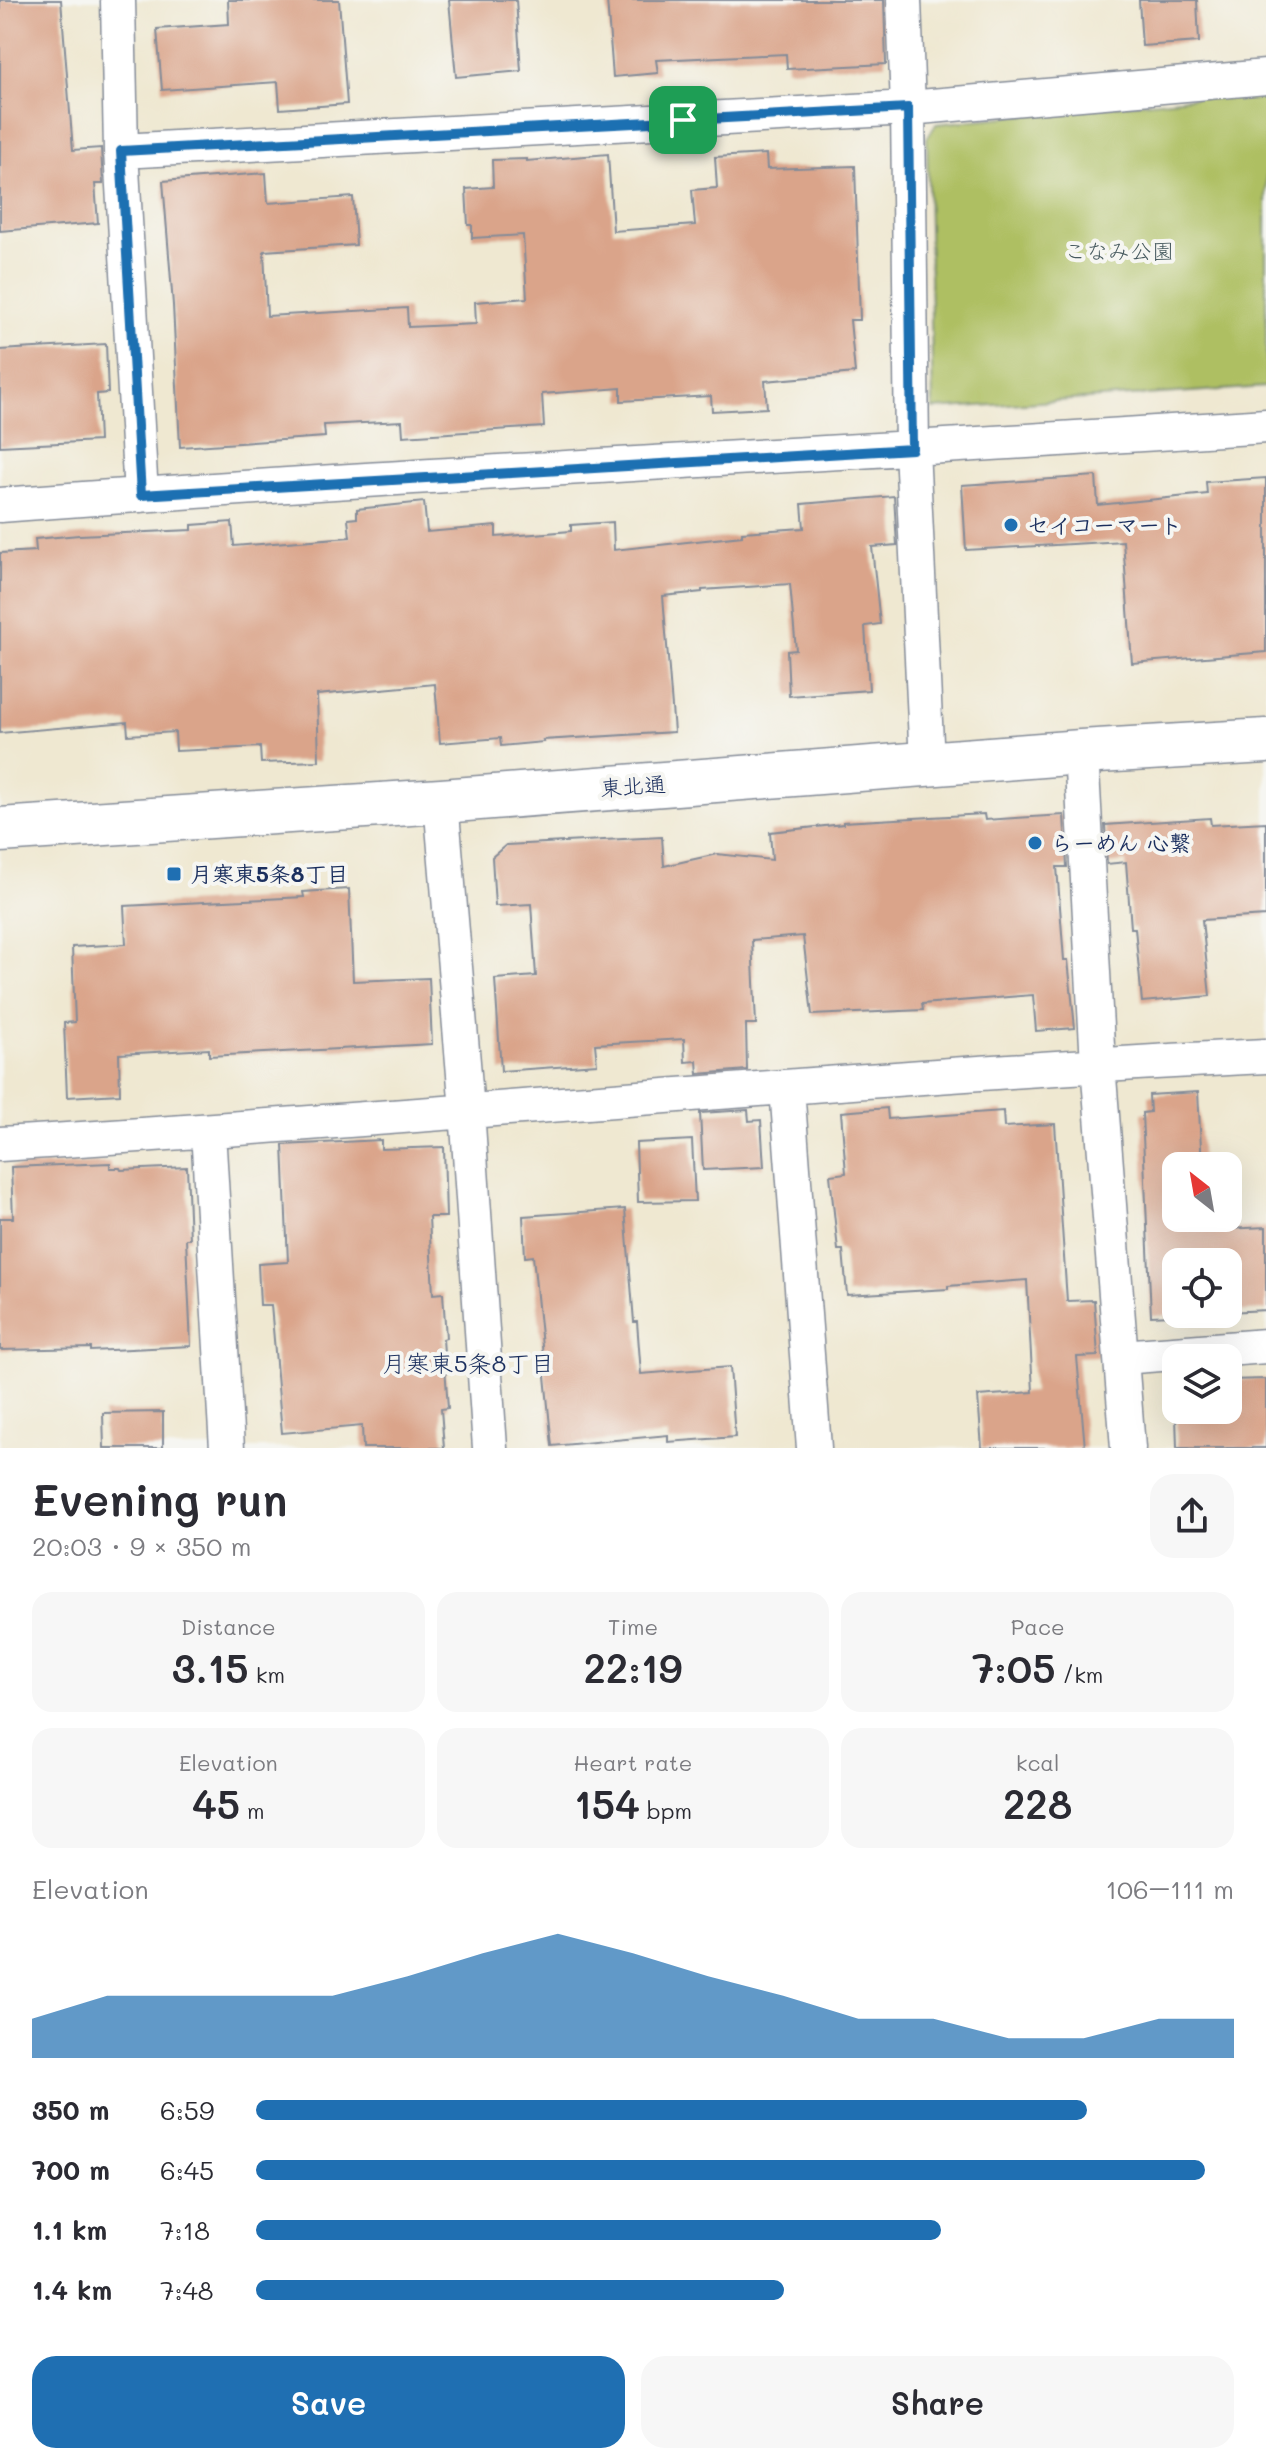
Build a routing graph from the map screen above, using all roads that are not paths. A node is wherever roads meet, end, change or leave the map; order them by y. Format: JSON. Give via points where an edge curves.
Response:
{"nodes":[{"id":1,"x":118,"y":0,"type":"edge"},
{"id":2,"x":904,"y":0,"type":"edge"},
{"id":3,"x":1266,"y":77,"type":"edge"},
{"id":4,"x":908,"y":108,"type":"junction"},
{"id":5,"x":121,"y":151,"type":"junction"},
{"id":6,"x":1266,"y":426,"type":"edge"},
{"id":7,"x":912,"y":449,"type":"junction"},
{"id":8,"x":141,"y":495,"type":"junction"},
{"id":9,"x":0,"y":505,"type":"edge"},
{"id":10,"x":1266,"y":741,"type":"edge"},
{"id":11,"x":1081,"y":752,"type":"junction"},
{"id":12,"x":927,"y":763,"type":"junction"},
{"id":13,"x":441,"y":801,"type":"junction"},
{"id":14,"x":0,"y":830,"type":"edge"},
{"id":15,"x":1266,"y":1056,"type":"edge"},
{"id":16,"x":1098,"y":1064,"type":"junction"},
{"id":17,"x":787,"y":1088,"type":"junction"},
{"id":18,"x":467,"y":1110,"type":"junction"},
{"id":19,"x":208,"y":1131,"type":"junction"},
{"id":20,"x":0,"y":1144,"type":"edge"},
{"id":21,"x":1266,"y":1346,"type":"edge"},
{"id":22,"x":1121,"y":1357,"type":"junction"},
{"id":23,"x":227,"y":1448,"type":"edge"},
{"id":24,"x":490,"y":1448,"type":"edge"},
{"id":25,"x":814,"y":1448,"type":"edge"},
{"id":26,"x":1128,"y":1448,"type":"edge"}],
"edges":[{"from":1,"to":5,"type":"street"},
{"from":2,"to":4,"type":"street"},
{"from":3,"to":4,"type":"street"},
{"from":4,"to":5,"type":"street"},
{"from":4,"to":7,"type":"street"},
{"from":5,"to":8,"type":"street"},
{"from":6,"to":7,"type":"street"},
{"from":7,"to":8,"type":"street"},
{"from":7,"to":12,"type":"street"},
{"from":8,"to":9,"type":"street"},
{"from":10,"to":11,"type":"street","name":"東北通"},
{"from":11,"to":12,"type":"street","name":"東北通"},
{"from":11,"to":16,"type":"street"},
{"from":12,"to":13,"type":"street","name":"東北通"},
{"from":13,"to":14,"type":"street","name":"東北通"},
{"from":13,"to":18,"type":"street"},
{"from":15,"to":16,"type":"street"},
{"from":16,"to":17,"type":"street"},
{"from":16,"to":22,"type":"street"},
{"from":17,"to":18,"type":"street"},
{"from":17,"to":25,"type":"street"},
{"from":18,"to":19,"type":"street"},
{"from":18,"to":24,"type":"street"},
{"from":19,"to":20,"type":"street"},
{"from":19,"to":23,"type":"street"},
{"from":21,"to":22,"type":"street"},
{"from":22,"to":26,"type":"street"}]}
